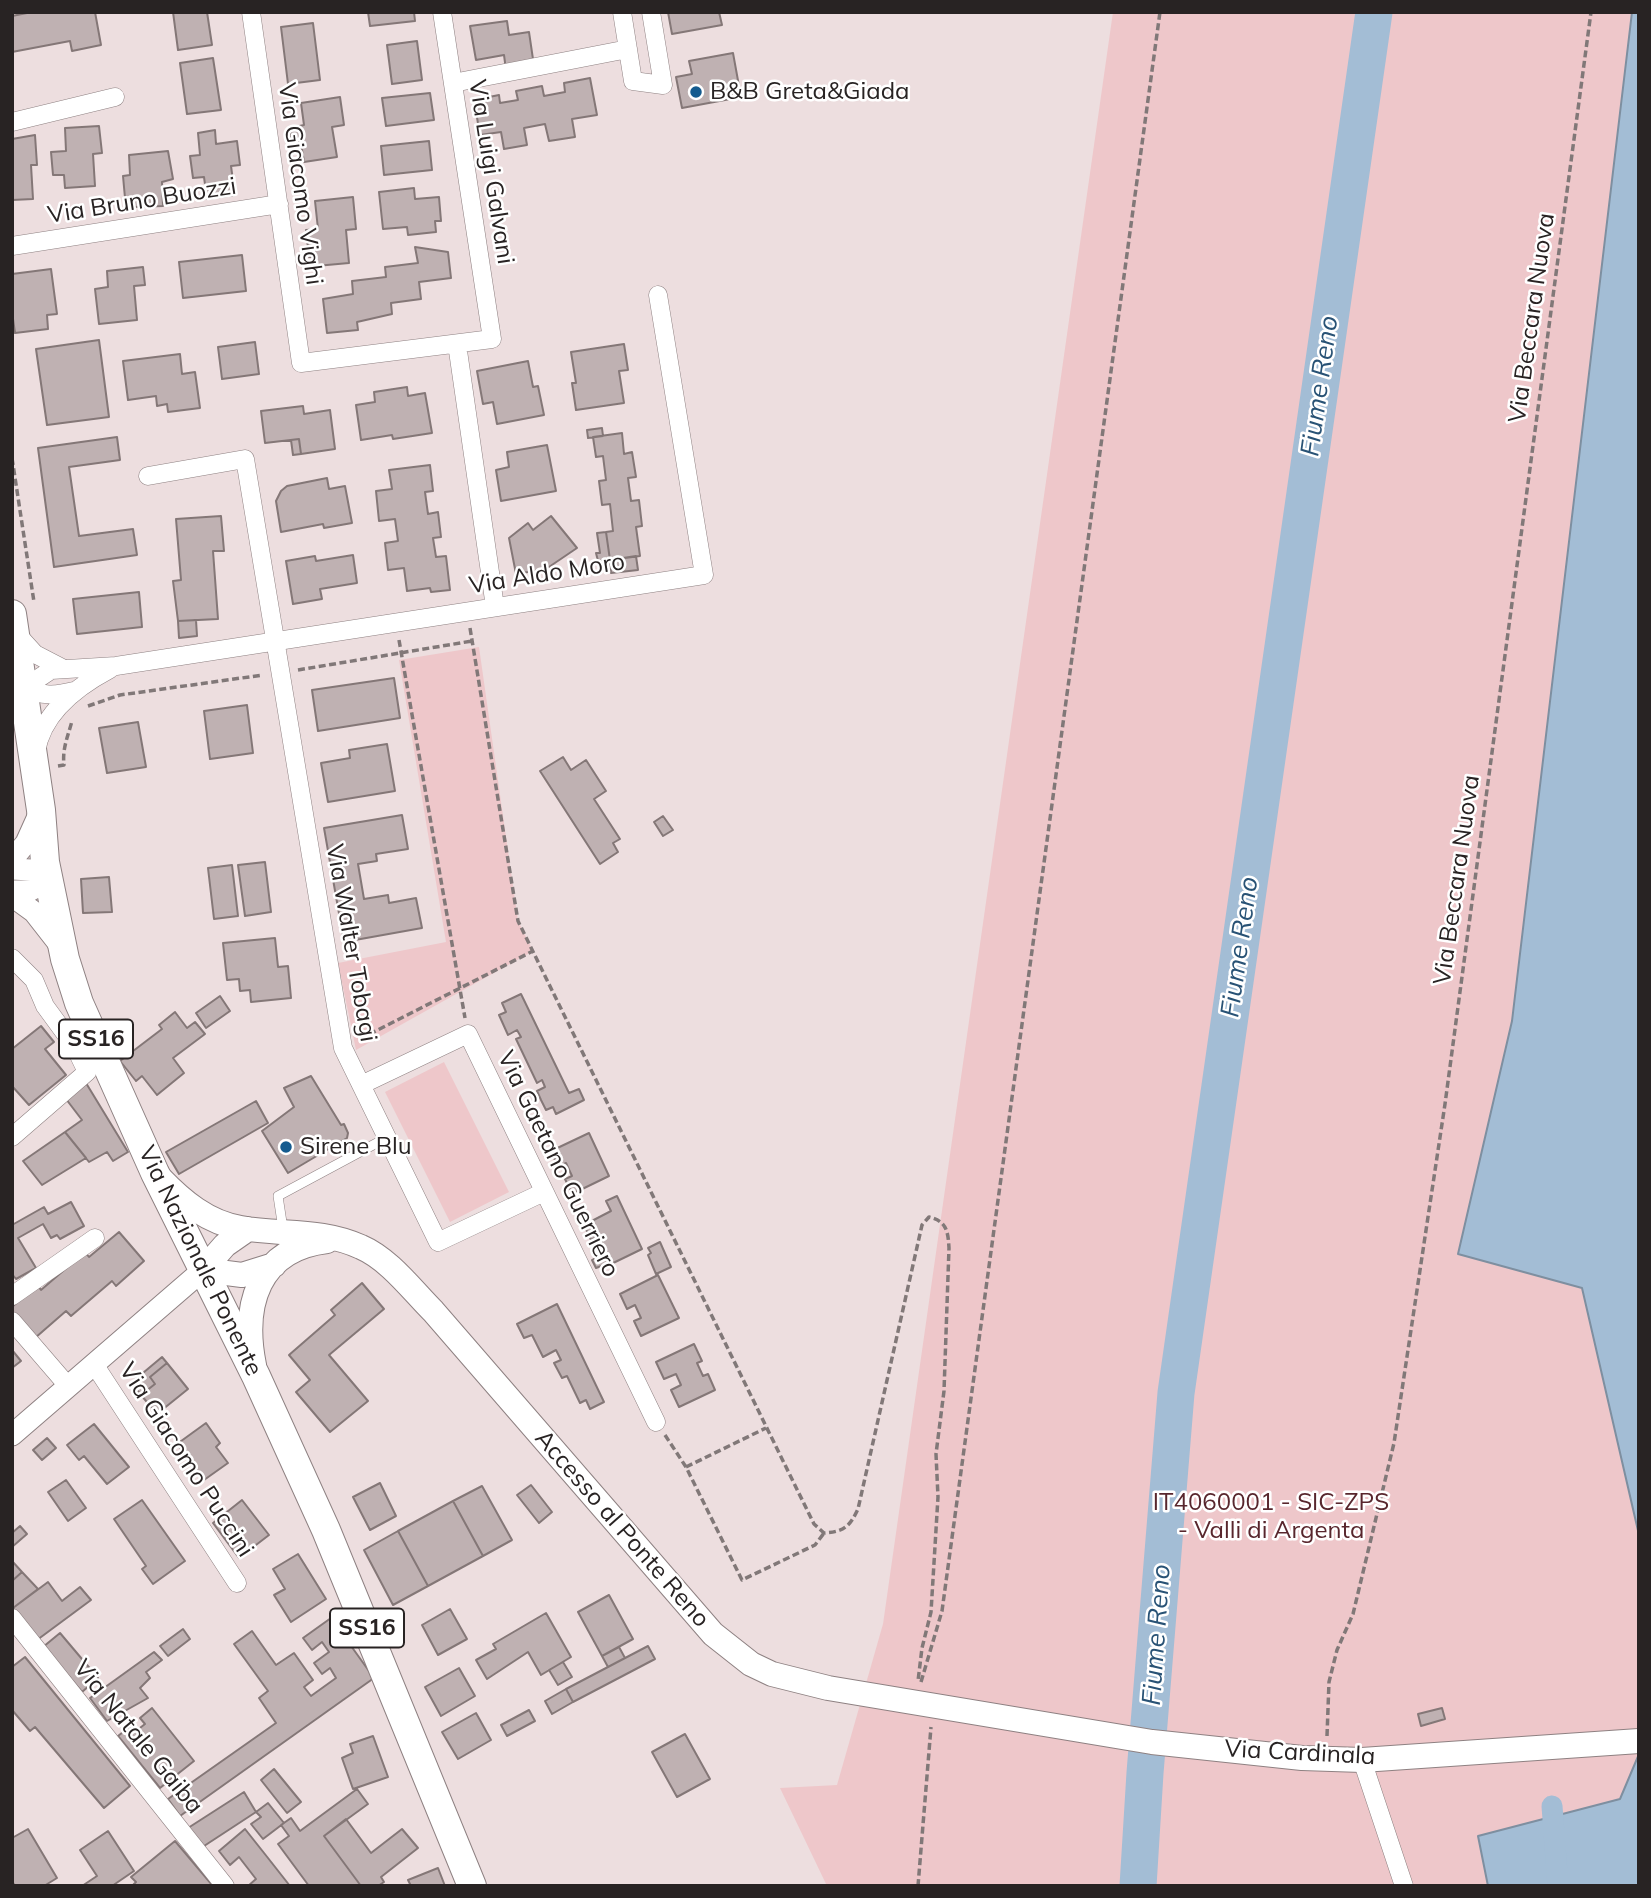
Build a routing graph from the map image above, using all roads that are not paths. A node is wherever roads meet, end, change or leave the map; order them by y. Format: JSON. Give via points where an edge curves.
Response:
{"nodes":[{"id":1,"x":251,"y":12,"type":"edge"},
{"id":2,"x":442,"y":12,"type":"edge"},
{"id":3,"x":622,"y":12,"type":"edge"},
{"id":4,"x":651,"y":12,"type":"edge"},
{"id":5,"x":628,"y":49,"type":"junction"},
{"id":6,"x":453,"y":82,"type":"junction"},
{"id":7,"x":115,"y":97,"type":"dead end"},
{"id":8,"x":12,"y":122,"type":"edge"},
{"id":9,"x":279,"y":204,"type":"junction"},
{"id":10,"x":12,"y":246,"type":"edge"},
{"id":11,"x":658,"y":295,"type":"dead end"},
{"id":12,"x":457,"y":344,"type":"junction"},
{"id":13,"x":149,"y":475,"type":"dead end"},
{"id":14,"x":495,"y":607,"type":"junction"},
{"id":15,"x":13,"y":623,"type":"edge"},
{"id":16,"x":274,"y":642,"type":"junction"},
{"id":17,"x":116,"y":666,"type":"junction"},
{"id":18,"x":62,"y":668,"type":"junction"},
{"id":19,"x":24,"y":688,"type":"junction"},
{"id":20,"x":75,"y":691,"type":"junction"},
{"id":21,"x":34,"y":762,"type":"junction"},
{"id":22,"x":41,"y":810,"type":"junction"},
{"id":23,"x":12,"y":860,"type":"edge"},
{"id":24,"x":12,"y":869,"type":"edge"},
{"id":25,"x":49,"y":880,"type":"junction"},
{"id":26,"x":12,"y":894,"type":"edge"},
{"id":27,"x":62,"y":949,"type":"junction"},
{"id":28,"x":12,"y":958,"type":"edge"},
{"id":29,"x":361,"y":1086,"type":"junction"},
{"id":30,"x":12,"y":1137,"type":"edge"},
{"id":31,"x":386,"y":1138,"type":"junction"},
{"id":32,"x":155,"y":1173,"type":"junction"},
{"id":33,"x":544,"y":1192,"type":"junction"},
{"id":34,"x":248,"y":1228,"type":"junction"},
{"id":35,"x":283,"y":1231,"type":"junction"},
{"id":36,"x":95,"y":1238,"type":"dead end"},
{"id":37,"x":342,"y":1240,"type":"junction"},
{"id":38,"x":274,"y":1265,"type":"junction"},
{"id":39,"x":203,"y":1270,"type":"junction"},
{"id":40,"x":12,"y":1296,"type":"edge"},
{"id":41,"x":12,"y":1321,"type":"edge"},
{"id":42,"x":94,"y":1364,"type":"junction"},
{"id":43,"x":256,"y":1376,"type":"junction"},
{"id":44,"x":68,"y":1386,"type":"junction"},
{"id":45,"x":656,"y":1422,"type":"road end"},
{"id":46,"x":12,"y":1435,"type":"edge"},
{"id":47,"x":237,"y":1583,"type":"dead end"},
{"id":48,"x":12,"y":1619,"type":"edge"},
{"id":49,"x":963,"y":1710,"type":"joint"},
{"id":50,"x":1639,"y":1741,"type":"edge"},
{"id":51,"x":1362,"y":1759,"type":"junction"},
{"id":52,"x":225,"y":1886,"type":"edge"},
{"id":53,"x":472,"y":1886,"type":"edge"},
{"id":54,"x":1404,"y":1886,"type":"edge"}],
"edges":[{"from":1,"to":9,"type":"street","name":"Via Giacomo Vighi"},
{"from":2,"to":6,"type":"street","name":"Via Luigi Galvani"},
{"from":3,"to":5,"type":"street"},
{"from":4,"to":5,"type":"street","via":[[663,85],[634,81]]},
{"from":5,"to":6,"type":"street"},
{"from":6,"to":12,"type":"street","name":"Via Luigi Galvani","via":[[492,339]]},
{"from":7,"to":8,"type":"street"},
{"from":9,"to":10,"type":"street","name":"Via Bruno Buozzi"},
{"from":9,"to":12,"type":"street","name":"Via Giacomo Vighi","via":[[301,363]]},
{"from":11,"to":14,"type":"street","name":"Via Aldo Moro","via":[[704,575]]},
{"from":12,"to":14,"type":"street"},
{"from":13,"to":16,"type":"street","name":"Via Walter Tobagi","via":[[245,459]]},
{"from":14,"to":16,"type":"street","name":"Via Aldo Moro"},
{"from":15,"to":18,"type":"street","via":[[35,654]]},
{"from":15,"to":19,"type":"main road","name":"Via Nazionale Ponente","number":"SS16"},
{"from":16,"to":17,"type":"street","name":"Via Aldo Moro"},
{"from":16,"to":29,"type":"street","name":"Via Walter Tobagi","via":[[342,1048]]},
{"from":17,"to":18,"type":"street","name":"Via Aldo Moro"},
{"from":17,"to":20,"type":"street","name":"Via Aldo Moro"},
{"from":18,"to":19,"type":"street","name":"Via Aldo Moro"},
{"from":19,"to":20,"type":"street","name":"Via Aldo Moro","via":[[53,696]]},
{"from":19,"to":21,"type":"main road","name":"Via Nazionale Ponente","number":"SS16"},
{"from":20,"to":21,"type":"street","name":"Via Aldo Moro","via":[[45,726]]},
{"from":21,"to":22,"type":"main road","name":"Via Nazionale Ponente","number":"SS16"},
{"from":22,"to":23,"type":"street","via":[[26,843]]},
{"from":22,"to":25,"type":"main road","name":"Via Nazionale Ponente","number":"SS16"},
{"from":24,"to":25,"type":"street","via":[[31,870]]},
{"from":25,"to":26,"type":"street"},
{"from":25,"to":27,"type":"main road","name":"Via Nazionale Ponente","number":"SS16"},
{"from":26,"to":27,"type":"street","via":[[47,925]]},
{"from":27,"to":32,"type":"main road","name":"Via Nazionale Ponente","number":"SS16","via":[[79,1003]]},
{"from":28,"to":30,"type":"street","via":[[34,980],[87,1072]]},
{"from":29,"to":31,"type":"street","name":"Via Walter Tobagi"},
{"from":29,"to":33,"type":"street","name":"Via Gaetano Guerriero","via":[[467,1034]]},
{"from":31,"to":33,"type":"street","name":"Via Walter Tobagi","via":[[438,1242]]},
{"from":31,"to":35,"type":"lane","via":[[278,1196]]},
{"from":32,"to":34,"type":"main road","name":"Accesso al Ponte Reno","via":[[194,1209],[217,1221]]},
{"from":32,"to":39,"type":"main road","name":"Via Nazionale Ponente","number":"SS16"},
{"from":33,"to":45,"type":"street","name":"Via Gaetano Guerriero"},
{"from":34,"to":35,"type":"main road","name":"Accesso al Ponte Reno"},
{"from":34,"to":39,"type":"main road"},
{"from":35,"to":37,"type":"main road","name":"Accesso al Ponte Reno"},
{"from":36,"to":40,"type":"street"},
{"from":37,"to":38,"type":"main road","via":[[304,1245]]},
{"from":37,"to":49,"type":"main road","name":"Accesso al Ponte Reno","via":[[364,1248],[388,1266],[433,1311],[713,1634],[732,1650],[751,1664],[800,1683]]},
{"from":38,"to":39,"type":"main road","via":[[242,1275]]},
{"from":38,"to":43,"type":"main road","via":[[264,1275],[249,1320]]},
{"from":39,"to":42,"type":"street"},
{"from":39,"to":43,"type":"main road","name":"Via Nazionale Ponente","number":"SS16"},
{"from":41,"to":44,"type":"street"},
{"from":42,"to":44,"type":"street"},
{"from":42,"to":47,"type":"street","name":"Via Giacomo Puccini"},
{"from":43,"to":53,"type":"main road","name":"Via Nazionale Ponente","number":"SS16","via":[[326,1530]]},
{"from":44,"to":46,"type":"street"},
{"from":48,"to":52,"type":"street","name":"Via Natale Gaiba"},
{"from":49,"to":51,"type":"main road","name":"Via Cardinala","via":[[1152,1742],[1302,1758]]},
{"from":50,"to":51,"type":"main road","name":"Via Cardinala"},
{"from":51,"to":54,"type":"street"}]}
